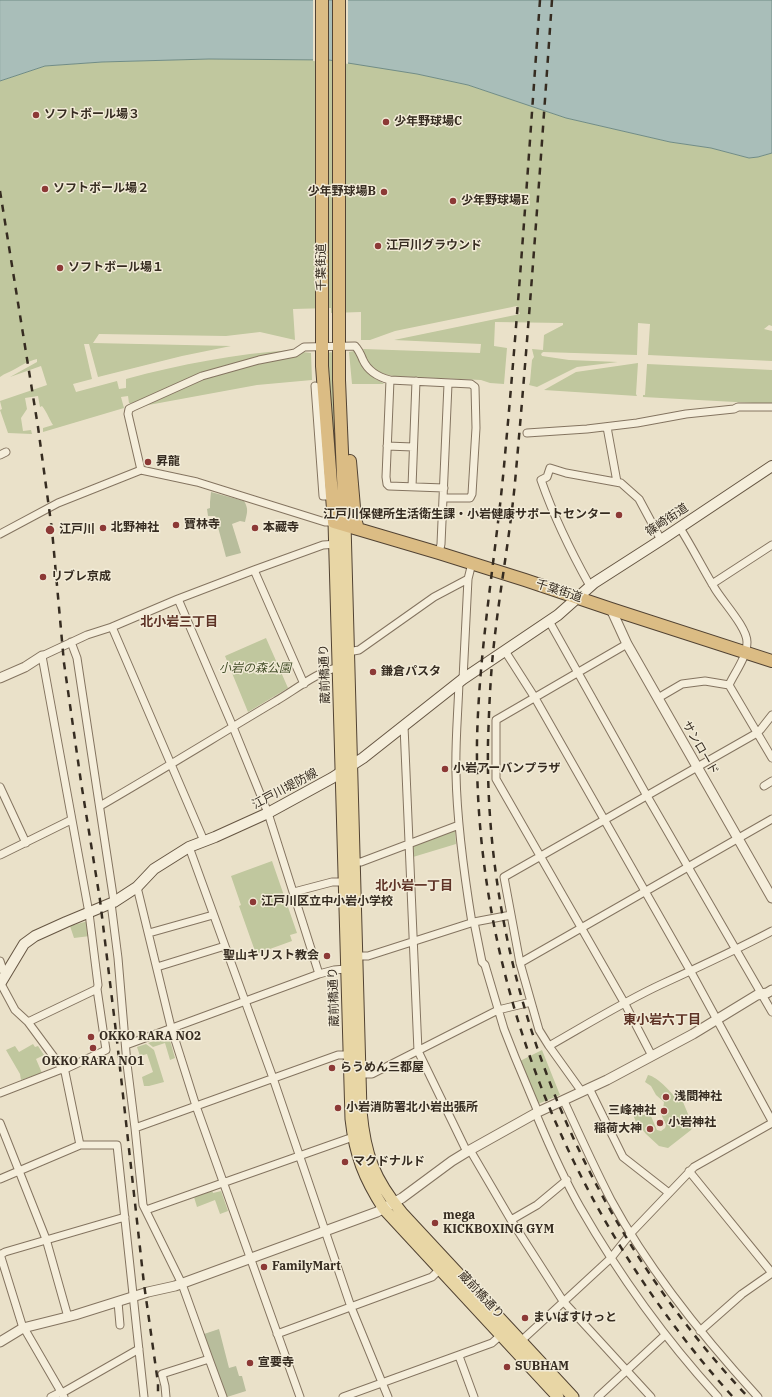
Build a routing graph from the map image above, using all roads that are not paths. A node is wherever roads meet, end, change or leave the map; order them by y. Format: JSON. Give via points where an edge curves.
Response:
{"nodes":[{"id":1,"x":322,"y":0,"type":"edge"},
{"id":2,"x":339,"y":0,"type":"edge"},
{"id":3,"x":322,"y":341,"type":"junction"},
{"id":4,"x":339,"y":341,"type":"junction"},
{"id":5,"x":339,"y":380,"type":"junction"},
{"id":6,"x":390,"y":380,"type":"junction"},
{"id":7,"x":416,"y":381,"type":"junction"},
{"id":8,"x":448,"y":384,"type":"junction"},
{"id":9,"x":315,"y":386,"type":"dead end"},
{"id":10,"x":771,"y":407,"type":"edge"},
{"id":11,"x":607,"y":427,"type":"junction"},
{"id":12,"x":527,"y":433,"type":"dead end"},
{"id":13,"x":387,"y":446,"type":"junction"},
{"id":14,"x":413,"y":447,"type":"junction"},
{"id":15,"x":772,"y":466,"type":"edge"},
{"id":16,"x":141,"y":470,"type":"junction"},
{"id":17,"x":617,"y":482,"type":"junction"},
{"id":18,"x":412,"y":487,"type":"junction"},
{"id":19,"x":444,"y":488,"type":"junction"},
{"id":20,"x":332,"y":496,"type":"junction"},
{"id":21,"x":443,"y":498,"type":"junction"},
{"id":22,"x":339,"y":523,"type":"junction"},
{"id":23,"x":680,"y":528,"type":"junction"},
{"id":24,"x":358,"y":529,"type":"junction"},
{"id":25,"x":0,"y":534,"type":"edge"},
{"id":26,"x":661,"y":540,"type":"junction"},
{"id":27,"x":340,"y":544,"type":"junction"},
{"id":28,"x":772,"y":545,"type":"edge"},
{"id":29,"x":439,"y":553,"type":"junction"},
{"id":30,"x":472,"y":563,"type":"junction"},
{"id":31,"x":254,"y":570,"type":"junction"},
{"id":32,"x":468,"y":579,"type":"junction"},
{"id":33,"x":712,"y":584,"type":"junction"},
{"id":34,"x":590,"y":586,"type":"junction"},
{"id":35,"x":578,"y":597,"type":"junction"},
{"id":36,"x":178,"y":599,"type":"junction"},
{"id":37,"x":611,"y":609,"type":"junction"},
{"id":38,"x":549,"y":621,"type":"junction"},
{"id":39,"x":112,"y":627,"type":"junction"},
{"id":40,"x":70,"y":642,"type":"junction"},
{"id":41,"x":627,"y":644,"type":"junction"},
{"id":42,"x":505,"y":651,"type":"junction"},
{"id":43,"x":348,"y":652,"type":"junction"},
{"id":44,"x":745,"y":652,"type":"junction"},
{"id":45,"x":42,"y":656,"type":"junction"},
{"id":46,"x":772,"y":661,"type":"edge"},
{"id":47,"x":338,"y":668,"type":"junction"},
{"id":48,"x":578,"y":672,"type":"junction"},
{"id":49,"x":0,"y":678,"type":"edge"},
{"id":50,"x":461,"y":681,"type":"junction"},
{"id":51,"x":304,"y":684,"type":"junction"},
{"id":52,"x":729,"y":685,"type":"junction"},
{"id":53,"x":535,"y":698,"type":"junction"},
{"id":54,"x":658,"y":698,"type":"junction"},
{"id":55,"x":772,"y":714,"type":"edge"},
{"id":56,"x":404,"y":726,"type":"junction"},
{"id":57,"x":233,"y":727,"type":"junction"},
{"id":58,"x":757,"y":733,"type":"junction"},
{"id":59,"x":772,"y":758,"type":"edge"},
{"id":60,"x":171,"y":765,"type":"junction"},
{"id":61,"x":351,"y":766,"type":"junction"},
{"id":62,"x":697,"y":767,"type":"junction"},
{"id":63,"x":341,"y":773,"type":"junction"},
{"id":64,"x":772,"y":781,"type":"edge"},
{"id":65,"x":764,"y":786,"type":"dead end"},
{"id":66,"x":0,"y":787,"type":"edge"},
{"id":67,"x":647,"y":796,"type":"junction"},
{"id":68,"x":100,"y":806,"type":"junction"},
{"id":69,"x":268,"y":813,"type":"junction"},
{"id":70,"x":772,"y":819,"type":"edge"},
{"id":71,"x":71,"y":820,"type":"junction"},
{"id":72,"x":604,"y":820,"type":"junction"},
{"id":73,"x":459,"y":825,"type":"junction"},
{"id":74,"x":738,"y":838,"type":"junction"},
{"id":75,"x":204,"y":841,"type":"junction"},
{"id":76,"x":26,"y":842,"type":"junction"},
{"id":77,"x":409,"y":844,"type":"junction"},
{"id":78,"x":189,"y":847,"type":"junction"},
{"id":79,"x":0,"y":855,"type":"edge"},
{"id":80,"x":540,"y":856,"type":"junction"},
{"id":81,"x":354,"y":862,"type":"junction"},
{"id":82,"x":688,"y":867,"type":"junction"},
{"id":83,"x":344,"y":882,"type":"junction"},
{"id":84,"x":137,"y":887,"type":"junction"},
{"id":85,"x":294,"y":892,"type":"junction"},
{"id":86,"x":645,"y":892,"type":"junction"},
{"id":87,"x":772,"y":898,"type":"edge"},
{"id":88,"x":113,"y":903,"type":"junction"},
{"id":89,"x":89,"y":913,"type":"junction"},
{"id":90,"x":213,"y":915,"type":"junction"},
{"id":91,"x":511,"y":915,"type":"junction"},
{"id":92,"x":473,"y":923,"type":"junction"},
{"id":93,"x":581,"y":928,"type":"junction"},
{"id":94,"x":772,"y":931,"type":"edge"},
{"id":95,"x":149,"y":933,"type":"junction"},
{"id":96,"x":413,"y":942,"type":"junction"},
{"id":97,"x":225,"y":946,"type":"junction"},
{"id":98,"x":736,"y":950,"type":"junction"},
{"id":99,"x":356,"y":956,"type":"junction"},
{"id":100,"x":0,"y":961,"type":"edge"},
{"id":101,"x":520,"y":963,"type":"junction"},
{"id":102,"x":157,"y":967,"type":"junction"},
{"id":103,"x":346,"y":969,"type":"junction"},
{"id":104,"x":691,"y":972,"type":"junction"},
{"id":105,"x":318,"y":974,"type":"junction"},
{"id":106,"x":2,"y":982,"type":"edge"},
{"id":107,"x":97,"y":989,"type":"junction"},
{"id":108,"x":772,"y":990,"type":"edge"},
{"id":109,"x":762,"y":994,"type":"junction"},
{"id":110,"x":244,"y":1001,"type":"junction"},
{"id":111,"x":531,"y":1002,"type":"junction"},
{"id":112,"x":625,"y":1004,"type":"junction"},
{"id":113,"x":498,"y":1010,"type":"junction"},
{"id":114,"x":772,"y":1012,"type":"edge"},
{"id":115,"x":718,"y":1019,"type":"junction"},
{"id":116,"x":28,"y":1022,"type":"junction"},
{"id":117,"x":171,"y":1027,"type":"junction"},
{"id":118,"x":126,"y":1045,"type":"junction"},
{"id":119,"x":549,"y":1046,"type":"junction"},
{"id":120,"x":418,"y":1051,"type":"junction"},
{"id":121,"x":349,"y":1054,"type":"junction"},
{"id":122,"x":652,"y":1056,"type":"junction"},
{"id":123,"x":62,"y":1069,"type":"junction"},
{"id":124,"x":360,"y":1074,"type":"junction"},
{"id":125,"x":272,"y":1078,"type":"junction"},
{"id":126,"x":586,"y":1090,"type":"junction"},
{"id":127,"x":0,"y":1093,"type":"edge"},
{"id":128,"x":564,"y":1101,"type":"junction"},
{"id":129,"x":196,"y":1106,"type":"junction"},
{"id":130,"x":537,"y":1113,"type":"junction"},
{"id":131,"x":772,"y":1122,"type":"edge"},
{"id":132,"x":0,"y":1123,"type":"edge"},
{"id":133,"x":135,"y":1128,"type":"junction"},
{"id":134,"x":353,"y":1137,"type":"junction"},
{"id":135,"x":80,"y":1145,"type":"junction"},
{"id":136,"x":468,"y":1151,"type":"junction"},
{"id":137,"x":300,"y":1155,"type":"junction"},
{"id":138,"x":19,"y":1171,"type":"junction"},
{"id":139,"x":690,"y":1171,"type":"junction"},
{"id":140,"x":0,"y":1178,"type":"edge"},
{"id":141,"x":567,"y":1180,"type":"junction"},
{"id":142,"x":223,"y":1182,"type":"junction"},
{"id":143,"x":669,"y":1193,"type":"junction"},
{"id":144,"x":389,"y":1206,"type":"junction"},
{"id":145,"x":146,"y":1210,"type":"junction"},
{"id":146,"x":125,"y":1217,"type":"junction"},
{"id":147,"x":511,"y":1220,"type":"junction"},
{"id":148,"x":325,"y":1231,"type":"junction"},
{"id":149,"x":631,"y":1233,"type":"junction"},
{"id":150,"x":46,"y":1239,"type":"junction"},
{"id":151,"x":0,"y":1255,"type":"edge"},
{"id":152,"x":249,"y":1258,"type":"junction"},
{"id":153,"x":611,"y":1258,"type":"junction"},
{"id":154,"x":440,"y":1269,"type":"junction"},
{"id":155,"x":772,"y":1273,"type":"edge"},
{"id":156,"x":182,"y":1284,"type":"junction"},
{"id":157,"x":134,"y":1297,"type":"junction"},
{"id":158,"x":563,"y":1301,"type":"junction"},
{"id":159,"x":118,"y":1302,"type":"junction"},
{"id":160,"x":352,"y":1307,"type":"junction"},
{"id":161,"x":68,"y":1317,"type":"junction"},
{"id":162,"x":120,"y":1325,"type":"dead end"},
{"id":163,"x":24,"y":1328,"type":"junction"},
{"id":164,"x":700,"y":1330,"type":"junction"},
{"id":165,"x":277,"y":1334,"type":"junction"},
{"id":166,"x":501,"y":1335,"type":"junction"},
{"id":167,"x":665,"y":1335,"type":"junction"},
{"id":168,"x":521,"y":1341,"type":"junction"},
{"id":169,"x":0,"y":1342,"type":"edge"},
{"id":170,"x":139,"y":1350,"type":"junction"},
{"id":171,"x":459,"y":1356,"type":"junction"},
{"id":172,"x":209,"y":1359,"type":"junction"},
{"id":173,"x":626,"y":1370,"type":"junction"},
{"id":174,"x":383,"y":1383,"type":"junction"},
{"id":175,"x":62,"y":1394,"type":"edge"},
{"id":176,"x":51,"y":1397,"type":"edge"},
{"id":177,"x":144,"y":1397,"type":"edge"},
{"id":178,"x":166,"y":1397,"type":"edge"},
{"id":179,"x":223,"y":1397,"type":"edge"},
{"id":180,"x":300,"y":1397,"type":"edge"},
{"id":181,"x":343,"y":1397,"type":"edge"},
{"id":182,"x":388,"y":1397,"type":"edge"},
{"id":183,"x":474,"y":1397,"type":"edge"},
{"id":184,"x":558,"y":1397,"type":"edge"},
{"id":185,"x":573,"y":1397,"type":"edge"},
{"id":186,"x":598,"y":1397,"type":"edge"},
{"id":187,"x":651,"y":1397,"type":"edge"},
{"id":188,"x":718,"y":1397,"type":"edge"},
{"id":189,"x":758,"y":1397,"type":"edge"}],
"edges":[{"from":1,"to":3,"type":"highway","name":"千葉街道"},
{"from":2,"to":4,"type":"highway","name":"千葉街道"},
{"from":3,"to":4,"type":"street"},
{"from":3,"to":16,"type":"street","via":[[295,353],[202,376],[129,409]]},
{"from":3,"to":20,"type":"highway","name":"千葉街道"},
{"from":4,"to":5,"type":"highway","name":"千葉街道"},
{"from":4,"to":6,"type":"street","via":[[356,346],[369,369]]},
{"from":5,"to":22,"type":"highway","name":"千葉街道"},
{"from":5,"to":24,"type":"highway","via":[[346,411]]},
{"from":6,"to":7,"type":"street"},
{"from":6,"to":13,"type":"street"},
{"from":7,"to":8,"type":"street"},
{"from":7,"to":14,"type":"street"},
{"from":8,"to":19,"type":"street"},
{"from":8,"to":21,"type":"street","via":[[471,384],[475,387],[476,428],[472,494],[470,498]]},
{"from":9,"to":20,"type":"street","via":[[323,496]]},
{"from":10,"to":11,"type":"street","via":[[738,407]]},
{"from":11,"to":12,"type":"street"},
{"from":11,"to":17,"type":"street"},
{"from":13,"to":14,"type":"street"},
{"from":13,"to":18,"type":"street","via":[[387,484]]},
{"from":14,"to":18,"type":"street"},
{"from":15,"to":23,"type":"main road","name":"篠崎街道"},
{"from":16,"to":22,"type":"street","via":[[197,482],[325,522]]},
{"from":16,"to":25,"type":"street","via":[[58,503]]},
{"from":17,"to":26,"type":"street","via":[[639,499]]},
{"from":17,"to":34,"type":"street","via":[[550,468],[547,476],[541,480],[550,507]]},
{"from":18,"to":19,"type":"street"},
{"from":19,"to":21,"type":"street"},
{"from":20,"to":22,"type":"highway","name":"千葉街道"},
{"from":21,"to":29,"type":"street"},
{"from":22,"to":24,"type":"highway","name":"千葉街道"},
{"from":22,"to":27,"type":"main road","name":"蔵前橋通り"},
{"from":23,"to":26,"type":"main road","name":"篠崎街道"},
{"from":23,"to":33,"type":"street"},
{"from":24,"to":29,"type":"highway","name":"千葉街道"},
{"from":26,"to":34,"type":"main road","name":"篠崎街道"},
{"from":27,"to":31,"type":"street","via":[[323,545]]},
{"from":27,"to":43,"type":"main road","name":"蔵前橋通り"},
{"from":27,"to":47,"type":"main road","name":"蔵前橋通り"},
{"from":28,"to":33,"type":"street"},
{"from":29,"to":30,"type":"highway","name":"千葉街道"},
{"from":30,"to":32,"type":"street"},
{"from":30,"to":35,"type":"highway","name":"千葉街道"},
{"from":31,"to":36,"type":"street"},
{"from":31,"to":51,"type":"street"},
{"from":32,"to":43,"type":"street","via":[[434,597],[359,650]]},
{"from":32,"to":50,"type":"street"},
{"from":33,"to":44,"type":"street","via":[[746,635]]},
{"from":34,"to":35,"type":"main road","name":"篠崎街道"},
{"from":35,"to":37,"type":"highway","name":"千葉街道"},
{"from":35,"to":38,"type":"main road","name":"江戸川堤防線"},
{"from":36,"to":39,"type":"street"},
{"from":36,"to":57,"type":"street"},
{"from":37,"to":41,"type":"street","name":"サンロード"},
{"from":37,"to":44,"type":"highway","name":"千葉街道"},
{"from":38,"to":42,"type":"main road","name":"江戸川堤防線"},
{"from":38,"to":48,"type":"street"},
{"from":39,"to":40,"type":"street"},
{"from":39,"to":60,"type":"street"},
{"from":40,"to":45,"type":"street"},
{"from":40,"to":68,"type":"street","via":[[77,658]]},
{"from":41,"to":48,"type":"street"},
{"from":41,"to":54,"type":"street","name":"サンロード"},
{"from":42,"to":50,"type":"main road","name":"江戸川堤防線"},
{"from":42,"to":53,"type":"street"},
{"from":43,"to":61,"type":"main road","name":"蔵前橋通り"},
{"from":44,"to":46,"type":"highway","name":"千葉街道"},
{"from":44,"to":52,"type":"street"},
{"from":45,"to":49,"type":"street"},
{"from":45,"to":71,"type":"street"},
{"from":47,"to":51,"type":"street","via":[[330,669]]},
{"from":47,"to":63,"type":"main road","name":"蔵前橋通り"},
{"from":48,"to":53,"type":"street"},
{"from":48,"to":67,"type":"street"},
{"from":50,"to":56,"type":"main road","name":"江戸川堤防線"},
{"from":50,"to":73,"type":"street","via":[[456,773]]},
{"from":51,"to":57,"type":"street"},
{"from":52,"to":54,"type":"street","via":[[705,681],[682,684]]},
{"from":52,"to":58,"type":"street"},
{"from":53,"to":72,"type":"street"},
{"from":53,"to":80,"type":"street","via":[[496,720],[495,763],[496,779]]},
{"from":54,"to":62,"type":"street","name":"サンロード"},
{"from":55,"to":58,"type":"street"},
{"from":56,"to":61,"type":"main road","name":"江戸川堤防線"},
{"from":56,"to":77,"type":"street"},
{"from":57,"to":60,"type":"street"},
{"from":57,"to":69,"type":"street"},
{"from":58,"to":59,"type":"street"},
{"from":58,"to":62,"type":"street"},
{"from":60,"to":68,"type":"street"},
{"from":60,"to":75,"type":"street"},
{"from":61,"to":63,"type":"main road","name":"江戸川堤防線"},
{"from":61,"to":81,"type":"main road","name":"蔵前橋通り"},
{"from":62,"to":67,"type":"street"},
{"from":62,"to":74,"type":"street","name":"サンロード"},
{"from":63,"to":69,"type":"main road","name":"江戸川堤防線"},
{"from":63,"to":83,"type":"main road","name":"蔵前橋通り"},
{"from":64,"to":65,"type":"street"},
{"from":66,"to":76,"type":"street"},
{"from":67,"to":72,"type":"street"},
{"from":67,"to":82,"type":"street"},
{"from":68,"to":88,"type":"street"},
{"from":69,"to":75,"type":"main road","name":"江戸川堤防線"},
{"from":69,"to":85,"type":"street"},
{"from":70,"to":74,"type":"street"},
{"from":71,"to":76,"type":"street"},
{"from":71,"to":89,"type":"street"},
{"from":72,"to":80,"type":"street"},
{"from":72,"to":86,"type":"street"},
{"from":73,"to":77,"type":"street"},
{"from":73,"to":92,"type":"street"},
{"from":74,"to":82,"type":"street"},
{"from":74,"to":87,"type":"street","name":"サンロード"},
{"from":75,"to":78,"type":"main road","name":"江戸川堤防線"},
{"from":76,"to":79,"type":"street"},
{"from":77,"to":81,"type":"street","via":[[361,862]]},
{"from":77,"to":96,"type":"street"},
{"from":78,"to":84,"type":"main road","name":"江戸川堤防線","via":[[154,869]]},
{"from":78,"to":90,"type":"street"},
{"from":80,"to":91,"type":"street","via":[[504,877]]},
{"from":80,"to":93,"type":"street"},
{"from":81,"to":99,"type":"main road","name":"蔵前橋通り"},
{"from":82,"to":86,"type":"street"},
{"from":82,"to":98,"type":"street"},
{"from":83,"to":85,"type":"street","via":[[332,882]]},
{"from":83,"to":103,"type":"main road","name":"蔵前橋通り"},
{"from":84,"to":88,"type":"main road","name":"江戸川堤防線"},
{"from":84,"to":95,"type":"street"},
{"from":85,"to":105,"type":"street"},
{"from":86,"to":93,"type":"street"},
{"from":86,"to":104,"type":"street"},
{"from":88,"to":89,"type":"main road","name":"江戸川堤防線"},
{"from":88,"to":118,"type":"street"},
{"from":89,"to":106,"type":"main road","name":"江戸川堤防線","via":[[35,936],[24,944]]},
{"from":89,"to":107,"type":"street"},
{"from":90,"to":95,"type":"street"},
{"from":90,"to":97,"type":"street"},
{"from":91,"to":92,"type":"street"},
{"from":91,"to":101,"type":"street"},
{"from":92,"to":96,"type":"street"},
{"from":92,"to":113,"type":"street","via":[[482,962]]},
{"from":93,"to":101,"type":"street"},
{"from":93,"to":112,"type":"street"},
{"from":94,"to":98,"type":"street"},
{"from":95,"to":102,"type":"street"},
{"from":96,"to":99,"type":"street","via":[[368,956]]},
{"from":96,"to":120,"type":"street"},
{"from":97,"to":102,"type":"street"},
{"from":97,"to":110,"type":"street"},
{"from":98,"to":104,"type":"street"},
{"from":98,"to":109,"type":"street"},
{"from":99,"to":124,"type":"main road","name":"蔵前橋通り"},
{"from":100,"to":106,"type":"street"},
{"from":101,"to":111,"type":"street"},
{"from":102,"to":117,"type":"street"},
{"from":103,"to":105,"type":"street"},
{"from":103,"to":121,"type":"main road","name":"蔵前橋通り"},
{"from":104,"to":112,"type":"street","via":[[661,984]]},
{"from":104,"to":115,"type":"street"},
{"from":105,"to":110,"type":"street"},
{"from":106,"to":116,"type":"street","via":[[15,1010]]},
{"from":107,"to":116,"type":"street"},
{"from":107,"to":123,"type":"street","via":[[106,1050]]},
{"from":108,"to":109,"type":"street"},
{"from":109,"to":114,"type":"street"},
{"from":109,"to":115,"type":"street"},
{"from":110,"to":117,"type":"street"},
{"from":110,"to":125,"type":"street"},
{"from":111,"to":113,"type":"street"},
{"from":111,"to":119,"type":"street","via":[[539,1030]]},
{"from":112,"to":119,"type":"street"},
{"from":112,"to":122,"type":"street"},
{"from":113,"to":120,"type":"street"},
{"from":113,"to":130,"type":"street"},
{"from":115,"to":122,"type":"street"},
{"from":115,"to":131,"type":"street"},
{"from":116,"to":123,"type":"street"},
{"from":117,"to":118,"type":"street"},
{"from":117,"to":129,"type":"street"},
{"from":118,"to":133,"type":"street"},
{"from":119,"to":126,"type":"street"},
{"from":120,"to":124,"type":"street","via":[[372,1074]]},
{"from":120,"to":136,"type":"street"},
{"from":121,"to":125,"type":"street","via":[[338,1055]]},
{"from":121,"to":134,"type":"main road","name":"蔵前橋通り"},
{"from":122,"to":126,"type":"street"},
{"from":123,"to":127,"type":"street"},
{"from":123,"to":135,"type":"street","via":[[65,1072]]},
{"from":124,"to":144,"type":"main road","name":"蔵前橋通り","via":[[361,1118],[366,1151]]},
{"from":125,"to":129,"type":"street"},
{"from":125,"to":137,"type":"street"},
{"from":126,"to":128,"type":"street"},
{"from":126,"to":143,"type":"street","via":[[623,1157]]},
{"from":128,"to":130,"type":"street"},
{"from":128,"to":149,"type":"street","via":[[591,1161]]},
{"from":129,"to":133,"type":"street"},
{"from":129,"to":142,"type":"street"},
{"from":130,"to":136,"type":"street"},
{"from":130,"to":141,"type":"street"},
{"from":131,"to":139,"type":"street"},
{"from":132,"to":138,"type":"street"},
{"from":133,"to":145,"type":"street","via":[[143,1205]]},
{"from":134,"to":137,"type":"street"},
{"from":134,"to":144,"type":"main road","name":"蔵前橋通り","via":[[368,1182]]},
{"from":135,"to":138,"type":"street"},
{"from":135,"to":146,"type":"street","via":[[117,1145]]},
{"from":136,"to":144,"type":"street"},
{"from":136,"to":147,"type":"street"},
{"from":137,"to":142,"type":"street"},
{"from":137,"to":148,"type":"street"},
{"from":138,"to":140,"type":"street"},
{"from":138,"to":150,"type":"street"},
{"from":139,"to":143,"type":"street"},
{"from":139,"to":155,"type":"street"},
{"from":141,"to":147,"type":"street","via":[[537,1205]]},
{"from":141,"to":153,"type":"street"},
{"from":142,"to":145,"type":"street"},
{"from":142,"to":152,"type":"street"},
{"from":143,"to":149,"type":"street"},
{"from":144,"to":148,"type":"street"},
{"from":144,"to":154,"type":"main road","name":"蔵前橋通り"},
{"from":144,"to":168,"type":"main road","name":"蔵前橋通り"},
{"from":145,"to":156,"type":"street"},
{"from":146,"to":150,"type":"street"},
{"from":146,"to":157,"type":"street"},
{"from":147,"to":158,"type":"street"},
{"from":148,"to":152,"type":"street"},
{"from":148,"to":160,"type":"street"},
{"from":149,"to":153,"type":"street"},
{"from":149,"to":164,"type":"street"},
{"from":150,"to":151,"type":"street"},
{"from":150,"to":161,"type":"street"},
{"from":151,"to":163,"type":"street"},
{"from":152,"to":156,"type":"street"},
{"from":152,"to":165,"type":"street"},
{"from":153,"to":158,"type":"street"},
{"from":153,"to":167,"type":"street"},
{"from":154,"to":160,"type":"street","via":[[432,1278]]},
{"from":154,"to":166,"type":"main road","name":"蔵前橋通り"},
{"from":155,"to":164,"type":"street","via":[[742,1294]]},
{"from":156,"to":157,"type":"street"},
{"from":156,"to":172,"type":"street"},
{"from":157,"to":159,"type":"street"},
{"from":157,"to":170,"type":"street"},
{"from":158,"to":168,"type":"street"},
{"from":158,"to":173,"type":"street"},
{"from":159,"to":161,"type":"street"},
{"from":159,"to":162,"type":"street"},
{"from":160,"to":165,"type":"street"},
{"from":160,"to":174,"type":"street"},
{"from":161,"to":163,"type":"street"},
{"from":163,"to":169,"type":"street"},
{"from":163,"to":175,"type":"street"},
{"from":164,"to":189,"type":"street"},
{"from":165,"to":180,"type":"street"},
{"from":166,"to":171,"type":"street","via":[[492,1343]]},
{"from":166,"to":184,"type":"main road","name":"蔵前橋通り"},
{"from":167,"to":173,"type":"street"},
{"from":167,"to":188,"type":"street"},
{"from":168,"to":185,"type":"main road","name":"蔵前橋通り"},
{"from":170,"to":175,"type":"street"},
{"from":170,"to":177,"type":"street"},
{"from":171,"to":174,"type":"street"},
{"from":171,"to":183,"type":"street"},
{"from":172,"to":178,"type":"street","via":[[162,1374]]},
{"from":172,"to":179,"type":"street"},
{"from":173,"to":186,"type":"street"},
{"from":173,"to":187,"type":"street"},
{"from":174,"to":181,"type":"street"},
{"from":174,"to":182,"type":"street"},
{"from":175,"to":176,"type":"street"}]}
